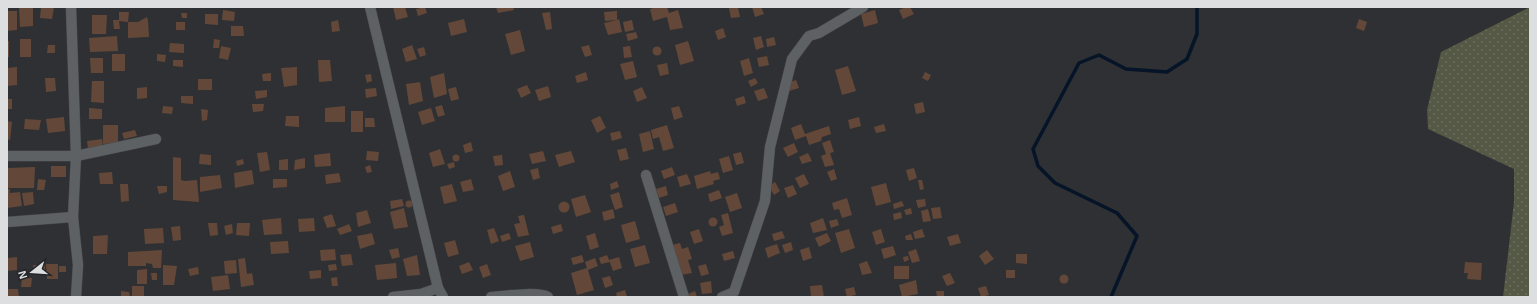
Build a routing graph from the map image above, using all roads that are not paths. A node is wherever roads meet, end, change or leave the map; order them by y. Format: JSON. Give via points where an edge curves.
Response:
{"nodes":[{"id":1,"x":71,"y":7,"type":"edge"},
{"id":2,"x":370,"y":7,"type":"edge"},
{"id":3,"x":863,"y":7,"type":"edge"},
{"id":4,"x":156,"y":139,"type":"dead end"},
{"id":5,"x":7,"y":156,"type":"edge"},
{"id":6,"x":76,"y":156,"type":"junction"},
{"id":7,"x":646,"y":175,"type":"dead end"},
{"id":8,"x":73,"y":217,"type":"junction"},
{"id":9,"x":7,"y":222,"type":"edge"},
{"id":10,"x":441,"y":292,"type":"edge"},
{"id":11,"x":76,"y":297,"type":"edge"},
{"id":12,"x":393,"y":297,"type":"edge"},
{"id":13,"x":491,"y":297,"type":"edge"},
{"id":14,"x":548,"y":297,"type":"edge"},
{"id":15,"x":684,"y":297,"type":"edge"},
{"id":16,"x":722,"y":297,"type":"edge"}],
"edges":[{"from":1,"to":6,"type":"street"},
{"from":2,"to":10,"type":"street"},
{"from":3,"to":16,"type":"street","via":[[819,33],[809,36],[792,59],[770,147],[765,201],[734,292]]},
{"from":4,"to":6,"type":"street"},
{"from":5,"to":6,"type":"street"},
{"from":6,"to":8,"type":"street"},
{"from":7,"to":15,"type":"street"},
{"from":8,"to":9,"type":"street"},
{"from":8,"to":11,"type":"street","via":[[78,265]]},
{"from":10,"to":12,"type":"street"},
{"from":13,"to":14,"type":"street"}]}
